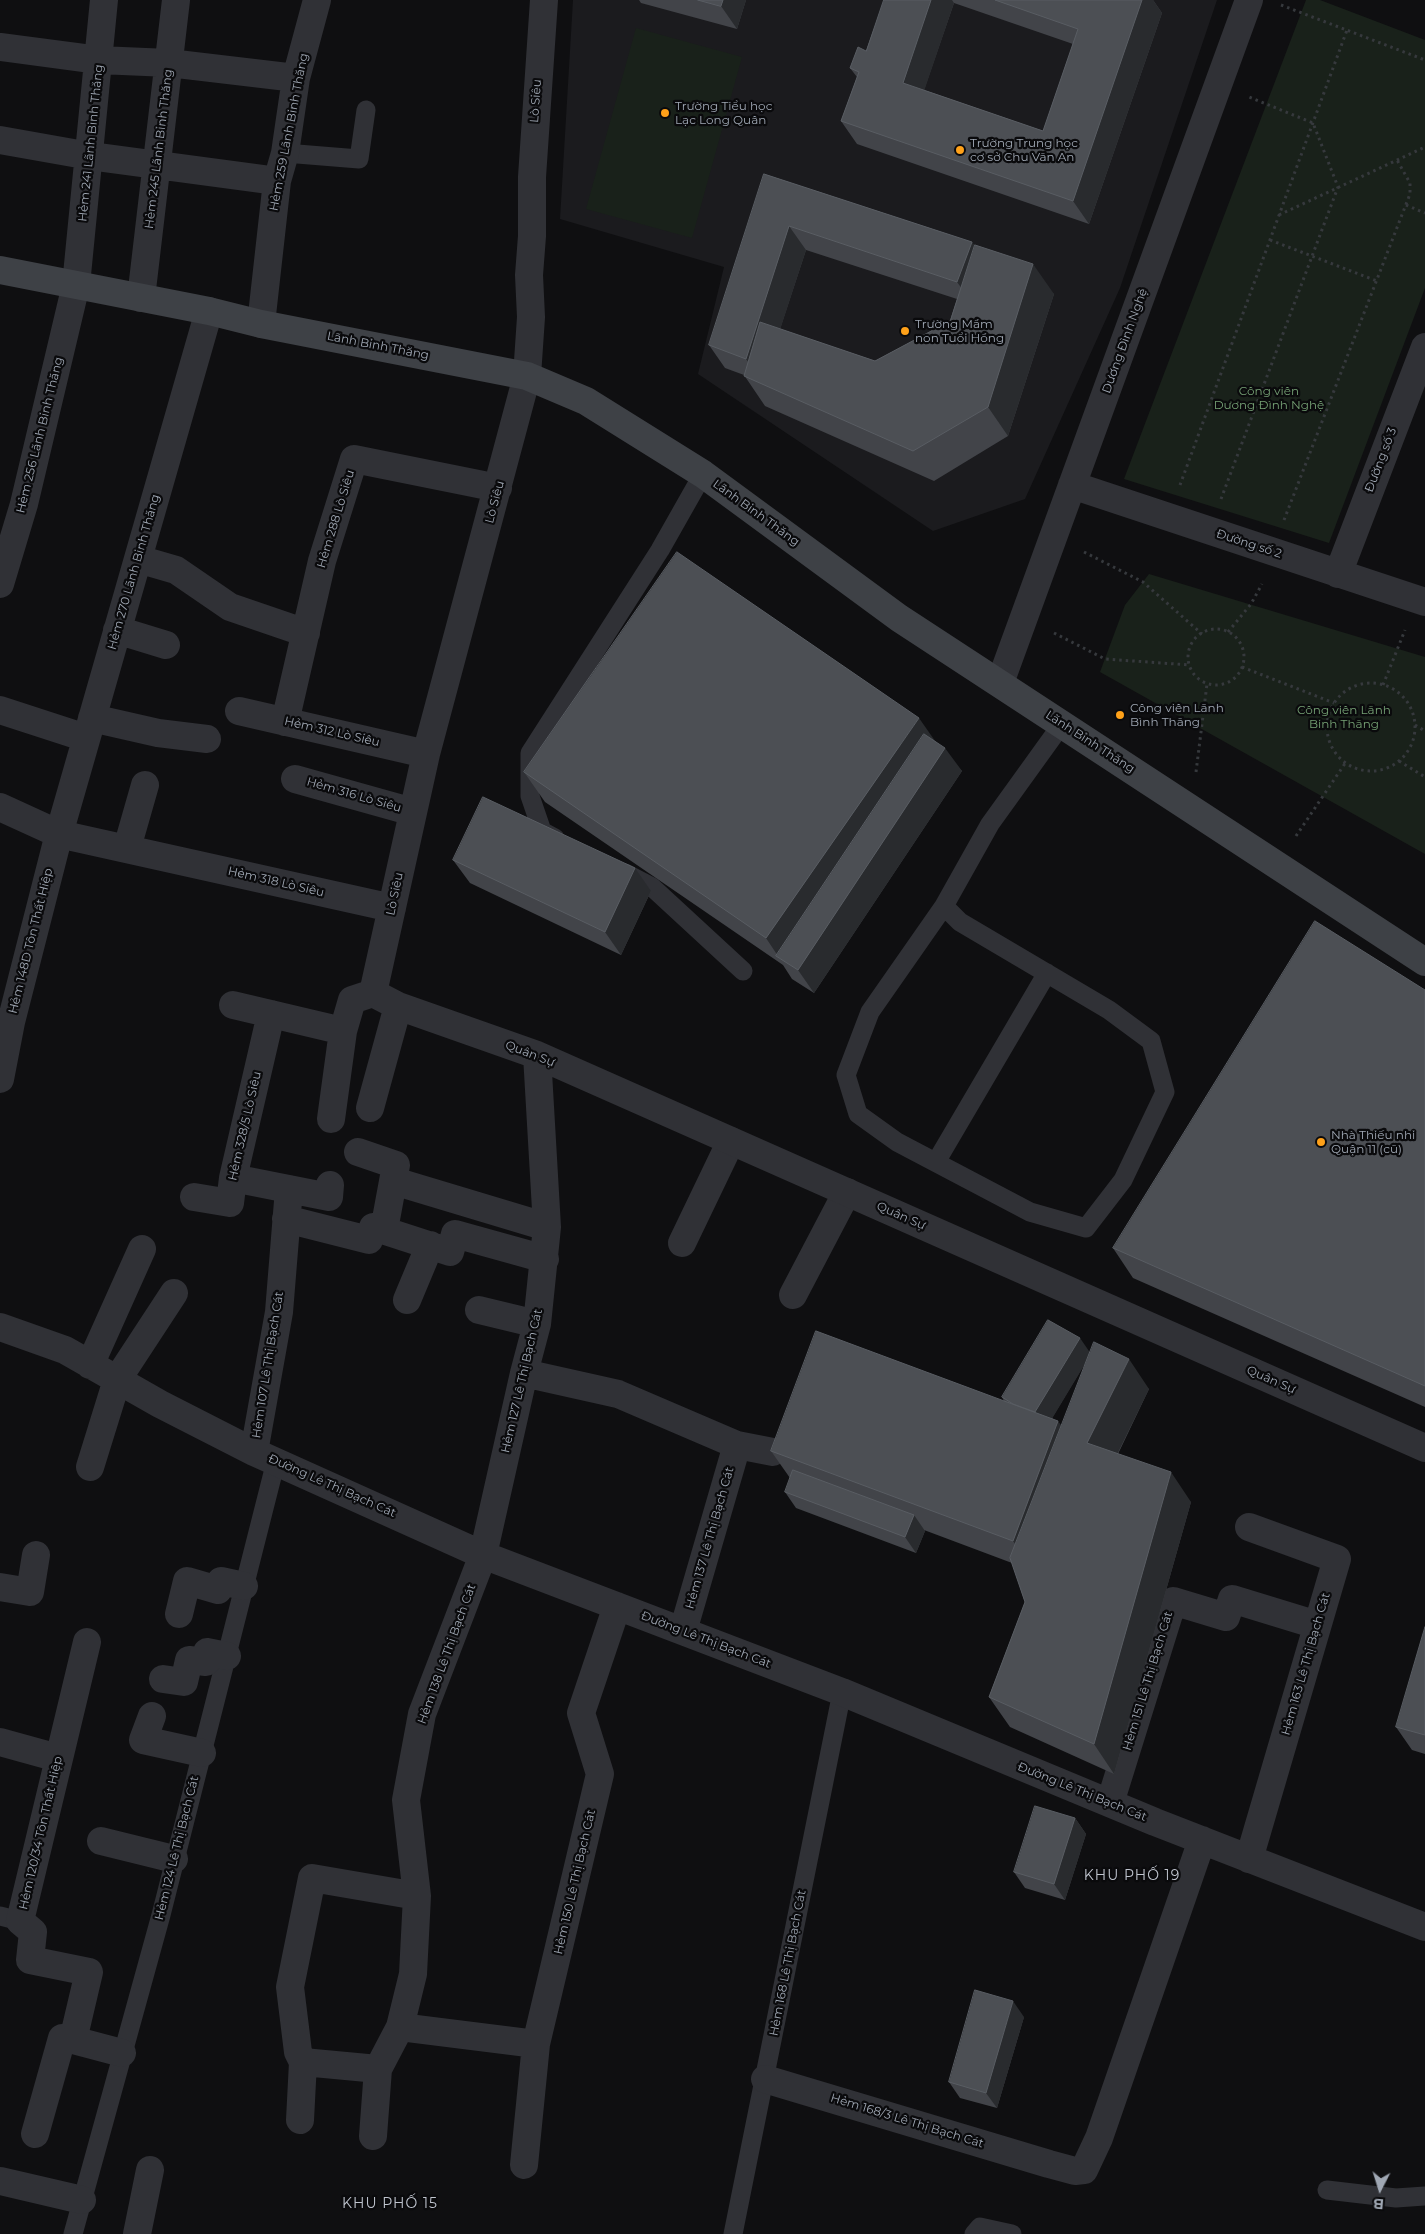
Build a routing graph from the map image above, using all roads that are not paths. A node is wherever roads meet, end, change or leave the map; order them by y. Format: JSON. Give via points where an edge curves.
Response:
{"nodes":[{"id":1,"x":104,"y":0,"type":"edge"},
{"id":2,"x":176,"y":0,"type":"edge"},
{"id":3,"x":317,"y":0,"type":"edge"},
{"id":4,"x":544,"y":0,"type":"edge"},
{"id":5,"x":1249,"y":0,"type":"edge"},
{"id":6,"x":0,"y":47,"type":"edge"},
{"id":7,"x":99,"y":60,"type":"junction"},
{"id":8,"x":169,"y":63,"type":"junction"},
{"id":9,"x":296,"y":78,"type":"junction"},
{"id":10,"x":366,"y":110,"type":"dead end"},
{"id":11,"x":0,"y":140,"type":"edge"},
{"id":12,"x":285,"y":153,"type":"junction"},
{"id":13,"x":90,"y":156,"type":"junction"},
{"id":14,"x":157,"y":165,"type":"junction"},
{"id":15,"x":277,"y":181,"type":"junction"},
{"id":16,"x":0,"y":270,"type":"edge"},
{"id":17,"x":76,"y":285,"type":"junction"},
{"id":18,"x":141,"y":298,"type":"junction"},
{"id":19,"x":209,"y":311,"type":"junction"},
{"id":20,"x":261,"y":324,"type":"junction"},
{"id":21,"x":1425,"y":347,"type":"edge"},
{"id":22,"x":527,"y":376,"type":"junction"},
{"id":23,"x":703,"y":474,"type":"junction"},
{"id":24,"x":1072,"y":485,"type":"junction"},
{"id":25,"x":498,"y":488,"type":"junction"},
{"id":26,"x":138,"y":558,"type":"junction"},
{"id":27,"x":1338,"y":574,"type":"junction"},
{"id":28,"x":0,"y":584,"type":"edge"},
{"id":29,"x":1420,"y":601,"type":"edge"},
{"id":30,"x":117,"y":630,"type":"junction"},
{"id":31,"x":306,"y":633,"type":"junction"},
{"id":32,"x":166,"y":645,"type":"dead end"},
{"id":33,"x":1000,"y":683,"type":"junction"},
{"id":34,"x":0,"y":710,"type":"edge"},
{"id":35,"x":239,"y":710,"type":"dead end"},
{"id":36,"x":285,"y":722,"type":"junction"},
{"id":37,"x":1062,"y":724,"type":"junction"},
{"id":38,"x":89,"y":728,"type":"junction"},
{"id":39,"x":207,"y":739,"type":"dead end"},
{"id":40,"x":426,"y":754,"type":"junction"},
{"id":41,"x":294,"y":779,"type":"dead end"},
{"id":42,"x":145,"y":785,"type":"dead end"},
{"id":43,"x":0,"y":807,"type":"edge"},
{"id":44,"x":412,"y":812,"type":"junction"},
{"id":45,"x":59,"y":834,"type":"junction"},
{"id":46,"x":567,"y":844,"type":"edge"},
{"id":47,"x":127,"y":848,"type":"junction"},
{"id":48,"x":609,"y":865,"type":"edge"},
{"id":49,"x":944,"y":906,"type":"junction"},
{"id":50,"x":392,"y":908,"type":"junction"},
{"id":51,"x":1425,"y":962,"type":"edge"},
{"id":52,"x":743,"y":971,"type":"dead end"},
{"id":53,"x":1047,"y":973,"type":"junction"},
{"id":54,"x":373,"y":993,"type":"junction"},
{"id":55,"x":233,"y":1005,"type":"dead end"},
{"id":56,"x":398,"y":1006,"type":"junction"},
{"id":57,"x":272,"y":1014,"type":"junction"},
{"id":58,"x":5,"y":1020,"type":"edge"},
{"id":59,"x":343,"y":1031,"type":"junction"},
{"id":60,"x":537,"y":1055,"type":"junction"},
{"id":61,"x":0,"y":1079,"type":"edge"},
{"id":62,"x":370,"y":1108,"type":"dead end"},
{"id":63,"x":331,"y":1119,"type":"dead end"},
{"id":64,"x":731,"y":1141,"type":"junction"},
{"id":65,"x":358,"y":1152,"type":"dead end"},
{"id":66,"x":936,"y":1162,"type":"junction"},
{"id":67,"x":233,"y":1178,"type":"junction"},
{"id":68,"x":394,"y":1181,"type":"junction"},
{"id":69,"x":330,"y":1185,"type":"dead end"},
{"id":70,"x":289,"y":1189,"type":"junction"},
{"id":71,"x":847,"y":1192,"type":"junction"},
{"id":72,"x":194,"y":1197,"type":"dead end"},
{"id":73,"x":286,"y":1219,"type":"junction"},
{"id":74,"x":547,"y":1226,"type":"junction"},
{"id":75,"x":384,"y":1230,"type":"junction"},
{"id":76,"x":682,"y":1243,"type":"dead end"},
{"id":77,"x":430,"y":1245,"type":"junction"},
{"id":78,"x":142,"y":1249,"type":"dead end"},
{"id":79,"x":545,"y":1259,"type":"junction"},
{"id":80,"x":174,"y":1293,"type":"dead end"},
{"id":81,"x":793,"y":1295,"type":"dead end"},
{"id":82,"x":407,"y":1300,"type":"dead end"},
{"id":83,"x":479,"y":1310,"type":"dead end"},
{"id":84,"x":538,"y":1324,"type":"junction"},
{"id":85,"x":0,"y":1327,"type":"edge"},
{"id":86,"x":90,"y":1364,"type":"junction"},
{"id":87,"x":524,"y":1373,"type":"junction"},
{"id":88,"x":117,"y":1380,"type":"junction"},
{"id":89,"x":737,"y":1445,"type":"junction"},
{"id":90,"x":1425,"y":1448,"type":"edge"},
{"id":91,"x":773,"y":1452,"type":"edge"},
{"id":92,"x":265,"y":1456,"type":"junction"},
{"id":93,"x":90,"y":1467,"type":"dead end"},
{"id":94,"x":1249,"y":1527,"type":"dead end"},
{"id":95,"x":36,"y":1555,"type":"dead end"},
{"id":96,"x":483,"y":1555,"type":"junction"},
{"id":97,"x":244,"y":1586,"type":"junction"},
{"id":98,"x":0,"y":1587,"type":"edge"},
{"id":99,"x":617,"y":1606,"type":"junction"},
{"id":100,"x":179,"y":1614,"type":"dead end"},
{"id":101,"x":1317,"y":1625,"type":"junction"},
{"id":102,"x":684,"y":1631,"type":"junction"},
{"id":103,"x":87,"y":1642,"type":"dead end"},
{"id":104,"x":226,"y":1656,"type":"junction"},
{"id":105,"x":163,"y":1679,"type":"dead end"},
{"id":106,"x":842,"y":1692,"type":"junction"},
{"id":107,"x":152,"y":1716,"type":"dead end"},
{"id":108,"x":0,"y":1742,"type":"edge"},
{"id":109,"x":202,"y":1752,"type":"junction"},
{"id":110,"x":58,"y":1758,"type":"junction"},
{"id":111,"x":1110,"y":1804,"type":"junction"},
{"id":112,"x":1202,"y":1840,"type":"junction"},
{"id":113,"x":101,"y":1841,"type":"dead end"},
{"id":114,"x":174,"y":1859,"type":"junction"},
{"id":115,"x":1249,"y":1859,"type":"junction"},
{"id":116,"x":417,"y":1896,"type":"junction"},
{"id":117,"x":10,"y":1918,"type":"edge"},
{"id":118,"x":1425,"y":1927,"type":"edge"},
{"id":119,"x":400,"y":2027,"type":"junction"},
{"id":120,"x":73,"y":2040,"type":"junction"},
{"id":121,"x":536,"y":2044,"type":"junction"},
{"id":122,"x":122,"y":2053,"type":"junction"},
{"id":123,"x":303,"y":2062,"type":"junction"},
{"id":124,"x":378,"y":2069,"type":"junction"},
{"id":125,"x":765,"y":2079,"type":"junction"},
{"id":126,"x":300,"y":2120,"type":"dead end"},
{"id":127,"x":35,"y":2134,"type":"dead end"},
{"id":128,"x":373,"y":2136,"type":"dead end"},
{"id":129,"x":524,"y":2165,"type":"dead end"},
{"id":130,"x":150,"y":2170,"type":"dead end"},
{"id":131,"x":0,"y":2181,"type":"edge"},
{"id":132,"x":1327,"y":2190,"type":"dead end"},
{"id":133,"x":1425,"y":2196,"type":"edge"},
{"id":134,"x":82,"y":2200,"type":"junction"},
{"id":135,"x":72,"y":2234,"type":"edge"},
{"id":136,"x":137,"y":2234,"type":"edge"},
{"id":137,"x":733,"y":2234,"type":"edge"},
{"id":138,"x":974,"y":2234,"type":"edge"},
{"id":139,"x":1012,"y":2234,"type":"edge"}],
"edges":[{"from":1,"to":7,"type":"street","name":"Hẻm 241 Lãnh Binh Thăng"},
{"from":2,"to":8,"type":"street","name":"Hẻm 245 Lãnh Binh Thăng"},
{"from":3,"to":9,"type":"street","name":"Hẻm 259 Lãnh Binh Thăng"},
{"from":4,"to":22,"type":"street","name":"Lò Siêu","via":[[533,158]]},
{"from":5,"to":24,"type":"street","name":"Dương Đình Nghệ"},
{"from":6,"to":7,"type":"street"},
{"from":7,"to":8,"type":"street"},
{"from":7,"to":13,"type":"street","name":"Hẻm 241 Lãnh Binh Thăng"},
{"from":8,"to":9,"type":"street"},
{"from":8,"to":14,"type":"street","name":"Hẻm 245 Lãnh Binh Thăng"},
{"from":9,"to":12,"type":"street","name":"Hẻm 259 Lãnh Binh Thăng"},
{"from":10,"to":12,"type":"lane","via":[[359,159]]},
{"from":11,"to":13,"type":"street"},
{"from":12,"to":15,"type":"street","name":"Hẻm 259 Lãnh Binh Thăng"},
{"from":13,"to":14,"type":"street"},
{"from":13,"to":17,"type":"street","name":"Hẻm 241 Lãnh Binh Thăng"},
{"from":14,"to":15,"type":"street"},
{"from":14,"to":18,"type":"street","name":"Hẻm 245 Lãnh Binh Thăng"},
{"from":15,"to":20,"type":"street","name":"Hẻm 259 Lãnh Binh Thăng"},
{"from":16,"to":17,"type":"main road","name":"Lãnh Binh Thăng"},
{"from":17,"to":18,"type":"main road","name":"Lãnh Binh Thăng"},
{"from":17,"to":28,"type":"street","name":"Hẻm 256 Lãnh Binh Thăng","via":[[24,504]]},
{"from":18,"to":19,"type":"main road","name":"Lãnh Binh Thăng"},
{"from":19,"to":20,"type":"main road","name":"Lãnh Binh Thăng"},
{"from":19,"to":26,"type":"street","name":"Hẻm 270 Lãnh Binh Thăng"},
{"from":20,"to":22,"type":"main road","name":"Lãnh Binh Thăng"},
{"from":21,"to":27,"type":"street","name":"Đường số 3"},
{"from":22,"to":23,"type":"main road","name":"Lãnh Binh Thăng","via":[[586,401]]},
{"from":22,"to":25,"type":"street","name":"Lò Siêu"},
{"from":23,"to":33,"type":"main road","name":"Lãnh Binh Thăng","via":[[899,618]]},
{"from":23,"to":46,"type":"lane","via":[[660,550],[530,753],[530,796],[542,831]]},
{"from":24,"to":27,"type":"street","name":"Đường số 2"},
{"from":24,"to":33,"type":"street","name":"Dương Đình Nghệ"},
{"from":25,"to":31,"type":"street","name":"Hẻm 288 Lò Siêu","via":[[354,459],[322,561]]},
{"from":25,"to":40,"type":"street","name":"Lò Siêu"},
{"from":26,"to":30,"type":"street","name":"Hẻm 270 Lãnh Binh Thăng"},
{"from":26,"to":31,"type":"street","via":[[176,570],[230,606]]},
{"from":27,"to":29,"type":"street","name":"Đường số 2"},
{"from":30,"to":32,"type":"street"},
{"from":30,"to":38,"type":"street","name":"Hẻm 270 Lãnh Binh Thăng"},
{"from":31,"to":36,"type":"street","name":"Hẻm 288 Lò Siêu"},
{"from":33,"to":37,"type":"main road","name":"Lãnh Binh Thăng"},
{"from":34,"to":38,"type":"street"},
{"from":35,"to":36,"type":"street","name":"Hẻm 312 Lò Siêu"},
{"from":36,"to":40,"type":"street","name":"Hẻm 312 Lò Siêu"},
{"from":37,"to":49,"type":"lane","via":[[990,824]]},
{"from":37,"to":51,"type":"main road","name":"Lãnh Binh Thăng"},
{"from":38,"to":39,"type":"street"},
{"from":38,"to":45,"type":"street","name":"Hẻm 270 Lãnh Binh Thăng"},
{"from":40,"to":44,"type":"street","name":"Lò Siêu"},
{"from":41,"to":44,"type":"street","name":"Hẻm 316 Lò Siêu"},
{"from":42,"to":47,"type":"street"},
{"from":43,"to":45,"type":"street","name":"Hẻm 318 Lò Siêu"},
{"from":44,"to":50,"type":"street","name":"Lò Siêu"},
{"from":45,"to":47,"type":"street","name":"Hẻm 318 Lò Siêu"},
{"from":45,"to":58,"type":"street","name":"Hẻm 148D Tôn Thất Hiệp"},
{"from":47,"to":50,"type":"street","name":"Hẻm 318 Lò Siêu"},
{"from":48,"to":52,"type":"lane","via":[[652,887]]},
{"from":49,"to":53,"type":"lane","via":[[960,922]]},
{"from":49,"to":66,"type":"lane","via":[[870,1012],[846,1075],[858,1114],[897,1142]]},
{"from":50,"to":54,"type":"street","name":"Lò Siêu"},
{"from":53,"to":66,"type":"lane"},
{"from":53,"to":66,"type":"lane","via":[[1151,1040],[1165,1092],[1123,1180],[1086,1228],[1030,1212]]},
{"from":54,"to":56,"type":"street","name":"Quân Sự"},
{"from":54,"to":59,"type":"street","via":[[352,1000]]},
{"from":55,"to":57,"type":"street"},
{"from":56,"to":60,"type":"street","name":"Quân Sự"},
{"from":56,"to":62,"type":"street"},
{"from":57,"to":59,"type":"street"},
{"from":57,"to":67,"type":"street","name":"Hẻm 328/5 Lò Siêu"},
{"from":58,"to":61,"type":"street","name":"Hẻm 148D Tôn Thất Hiệp"},
{"from":59,"to":63,"type":"street"},
{"from":60,"to":64,"type":"street","name":"Quân Sự"},
{"from":60,"to":74,"type":"street","name":"Hẻm 127 Lê Thị Bạch Cát"},
{"from":64,"to":71,"type":"street","name":"Quân Sự"},
{"from":64,"to":76,"type":"street"},
{"from":65,"to":68,"type":"street","via":[[396,1165]]},
{"from":67,"to":70,"type":"street"},
{"from":67,"to":72,"type":"street","name":"Hẻm 328/5 Lò Siêu","via":[[230,1203]]},
{"from":68,"to":74,"type":"street"},
{"from":68,"to":75,"type":"street"},
{"from":69,"to":70,"type":"street","via":[[329,1197]]},
{"from":70,"to":73,"type":"street","name":"Hẻm 107 Lê Thị Bạch Cát"},
{"from":71,"to":81,"type":"street"},
{"from":71,"to":90,"type":"street","name":"Quân Sự"},
{"from":73,"to":75,"type":"street","via":[[369,1240],[373,1226]]},
{"from":73,"to":92,"type":"street","name":"Hẻm 107 Lê Thị Bạch Cát"},
{"from":74,"to":79,"type":"street","name":"Hẻm 127 Lê Thị Bạch Cát"},
{"from":75,"to":77,"type":"street"},
{"from":77,"to":79,"type":"street","via":[[450,1252],[455,1234]]},
{"from":77,"to":82,"type":"street"},
{"from":78,"to":86,"type":"street"},
{"from":79,"to":84,"type":"street","name":"Hẻm 127 Lê Thị Bạch Cát"},
{"from":80,"to":88,"type":"street"},
{"from":83,"to":84,"type":"street"},
{"from":84,"to":87,"type":"street","name":"Hẻm 127 Lê Thị Bạch Cát"},
{"from":85,"to":86,"type":"street","name":"Đường Lê Thị Bạch Cát","via":[[65,1350]]},
{"from":86,"to":88,"type":"street","name":"Đường Lê Thị Bạch Cát"},
{"from":87,"to":89,"type":"street","via":[[618,1394]]},
{"from":87,"to":96,"type":"street","name":"Hẻm 127 Lê Thị Bạch Cát"},
{"from":88,"to":92,"type":"street","name":"Đường Lê Thị Bạch Cát"},
{"from":88,"to":93,"type":"street"},
{"from":89,"to":91,"type":"street"},
{"from":89,"to":102,"type":"street","name":"Hẻm 137 Lê Thị Bạch Cát"},
{"from":92,"to":96,"type":"street","name":"Đường Lê Thị Bạch Cát"},
{"from":92,"to":97,"type":"lane","name":"Hẻm 124 Lê Thị Bạch Cát"},
{"from":94,"to":101,"type":"street","name":"Hẻm 163 Lê Thị Bạch Cát","via":[[1337,1558]]},
{"from":95,"to":98,"type":"street","via":[[30,1592]]},
{"from":96,"to":99,"type":"street","name":"Đường Lê Thị Bạch Cát"},
{"from":96,"to":116,"type":"street","name":"Hẻm 138 Lê Thị Bạch Cát","via":[[422,1714],[406,1800]]},
{"from":97,"to":100,"type":"street","via":[[221,1581],[218,1590],[187,1581]]},
{"from":97,"to":104,"type":"lane","name":"Hẻm 124 Lê Thị Bạch Cát"},
{"from":99,"to":102,"type":"street","name":"Đường Lê Thị Bạch Cát"},
{"from":99,"to":121,"type":"street","name":"Hẻm 150 Lê Thị Bạch Cát","via":[[581,1713],[600,1774]]},
{"from":101,"to":111,"type":"street","name":"Hẻm 151 Lê Thị Bạch Cát","via":[[1232,1599],[1226,1617],[1173,1601]]},
{"from":101,"to":115,"type":"street","name":"Hẻm 163 Lê Thị Bạch Cát"},
{"from":102,"to":106,"type":"street","name":"Đường Lê Thị Bạch Cát"},
{"from":103,"to":110,"type":"street","name":"Hẻm 120/34 Tôn Thất Hiệp"},
{"from":104,"to":105,"type":"street","via":[[207,1652],[206,1662],[189,1660],[184,1682]]},
{"from":104,"to":109,"type":"lane","name":"Hẻm 124 Lê Thị Bạch Cát"},
{"from":106,"to":111,"type":"street","name":"Đường Lê Thị Bạch Cát"},
{"from":106,"to":125,"type":"lane","name":"Hẻm 168 Lê Thị Bạch Cát"},
{"from":107,"to":109,"type":"street","via":[[143,1740]]},
{"from":108,"to":110,"type":"street"},
{"from":109,"to":114,"type":"lane","name":"Hẻm 124 Lê Thị Bạch Cát"},
{"from":110,"to":117,"type":"street","name":"Hẻm 120/34 Tôn Thất Hiệp"},
{"from":111,"to":112,"type":"street","name":"Đường Lê Thị Bạch Cát"},
{"from":112,"to":115,"type":"street","name":"Đường Lê Thị Bạch Cát"},
{"from":112,"to":125,"type":"street","name":"Hẻm 168/3 Lê Thị Bạch Cát","via":[[1100,2138],[1084,2170],[1075,2171],[1049,2164]]},
{"from":113,"to":114,"type":"street"},
{"from":114,"to":122,"type":"lane","name":"Hẻm 124 Lê Thị Bạch Cát"},
{"from":115,"to":118,"type":"street","name":"Đường Lê Thị Bạch Cát"},
{"from":116,"to":119,"type":"street","name":"Hẻm 138 Lê Thị Bạch Cát","via":[[413,1974]]},
{"from":116,"to":123,"type":"street","via":[[312,1878],[290,1987],[298,2052]]},
{"from":117,"to":120,"type":"street","name":"Hẻm 120/34 Tôn Thất Hiệp","via":[[33,1932],[30,1960],[89,1972]]},
{"from":119,"to":121,"type":"street"},
{"from":119,"to":124,"type":"street","name":"Hẻm 138 Lê Thị Bạch Cát"},
{"from":120,"to":122,"type":"street"},
{"from":120,"to":127,"type":"street","via":[[62,2038]]},
{"from":121,"to":129,"type":"street","name":"Hẻm 150 Lê Thị Bạch Cát"},
{"from":122,"to":134,"type":"lane","name":"Hẻm 124 Lê Thị Bạch Cát"},
{"from":123,"to":124,"type":"street"},
{"from":123,"to":126,"type":"street"},
{"from":124,"to":128,"type":"street","name":"Hẻm 138 Lê Thị Bạch Cát"},
{"from":125,"to":137,"type":"lane","name":"Hẻm 168 Lê Thị Bạch Cát"},
{"from":130,"to":136,"type":"street"},
{"from":131,"to":134,"type":"street"},
{"from":132,"to":133,"type":"lane","via":[[1396,2198]]},
{"from":134,"to":135,"type":"lane","name":"Hẻm 124 Lê Thị Bạch Cát"},
{"from":138,"to":139,"type":"lane","via":[[980,2227]]}]}
